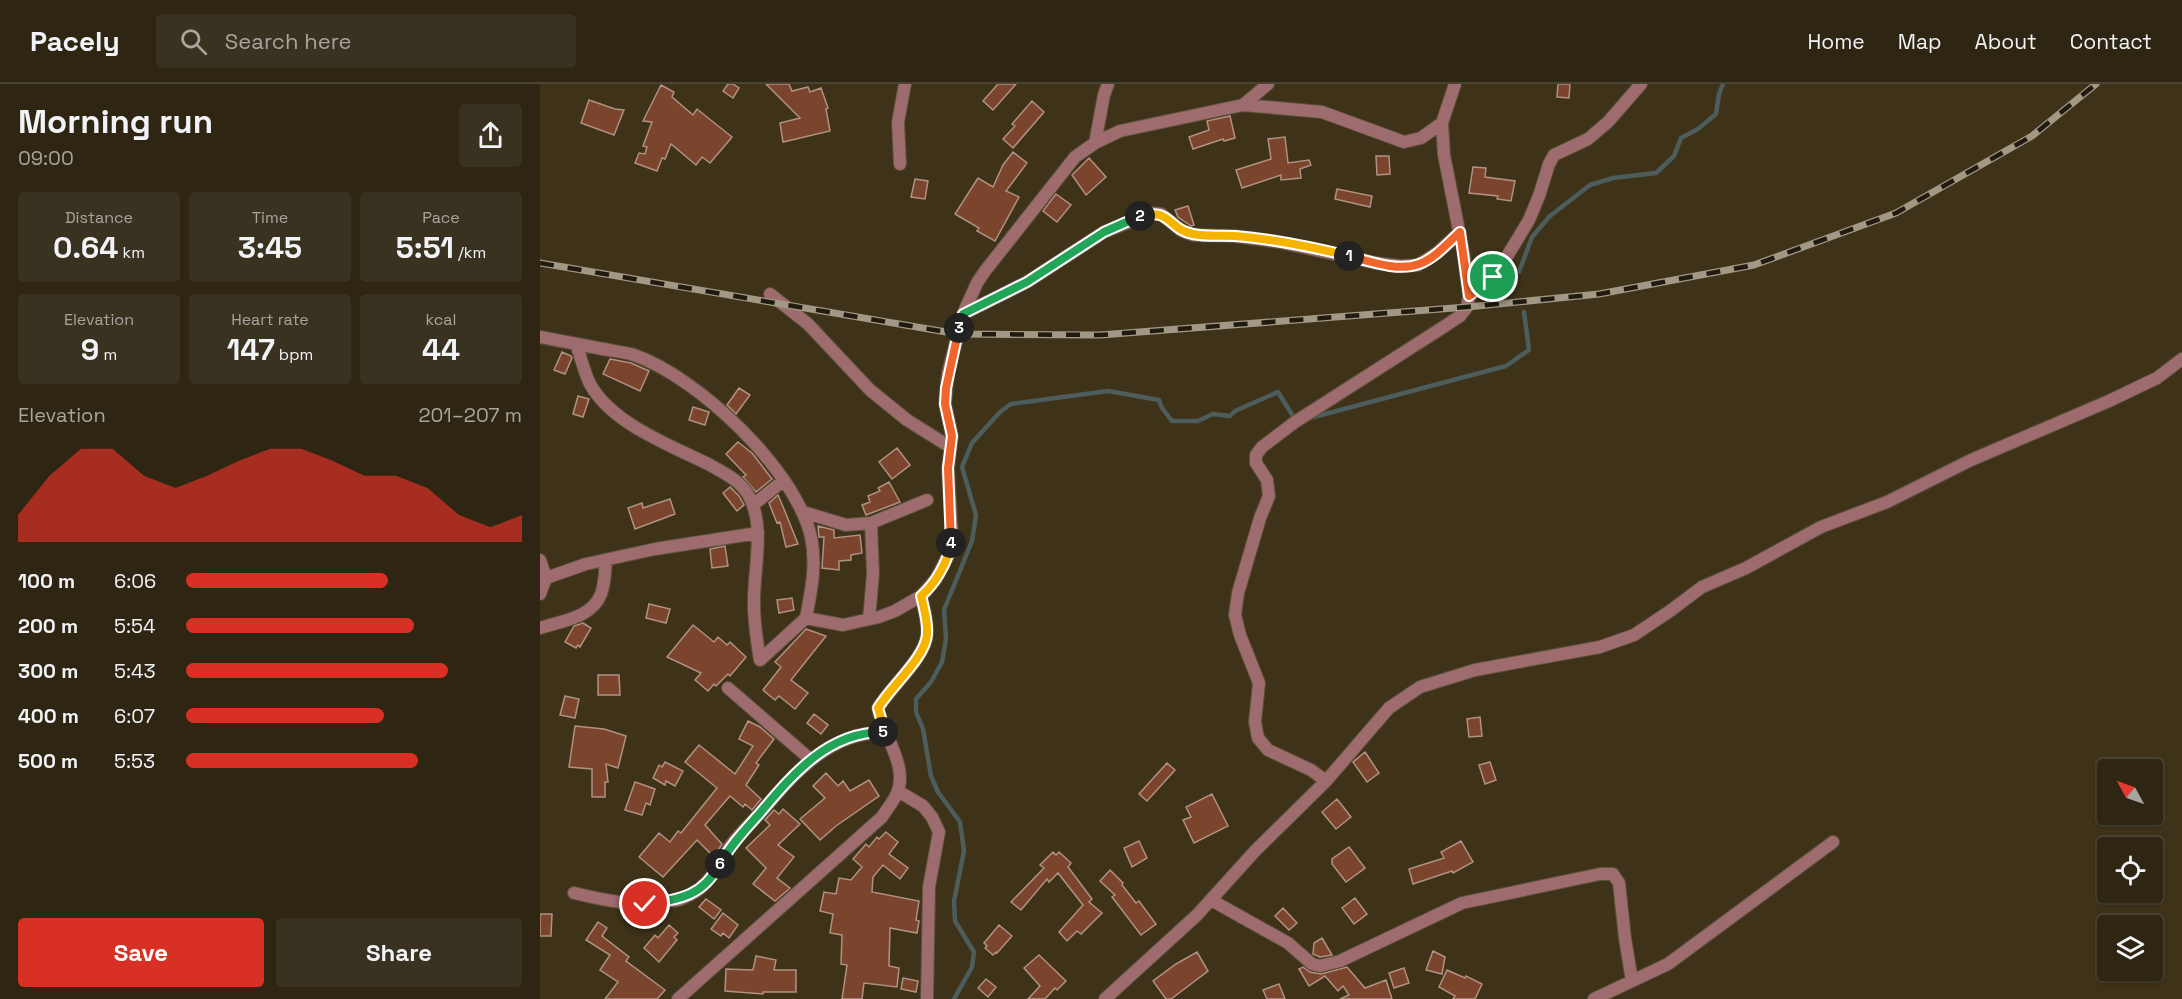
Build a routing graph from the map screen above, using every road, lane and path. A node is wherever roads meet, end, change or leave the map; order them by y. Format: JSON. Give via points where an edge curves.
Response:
{"nodes":[{"id":1,"x":905,"y":84,"type":"edge"},
{"id":2,"x":1108,"y":84,"type":"edge"},
{"id":3,"x":1268,"y":84,"type":"edge"},
{"id":4,"x":1455,"y":84,"type":"edge"},
{"id":5,"x":1641,"y":84,"type":"edge"},
{"id":6,"x":1243,"y":105,"type":"junction"},
{"id":7,"x":1442,"y":123,"type":"junction"},
{"id":8,"x":1095,"y":143,"type":"junction"},
{"id":9,"x":900,"y":164,"type":"dead end"},
{"id":10,"x":1460,"y":232,"type":"junction"},
{"id":11,"x":770,"y":294,"type":"dead end"},
{"id":12,"x":1469,"y":296,"type":"junction"},
{"id":13,"x":963,"y":314,"type":"junction"},
{"id":14,"x":540,"y":337,"type":"edge"},
{"id":15,"x":576,"y":344,"type":"junction"},
{"id":16,"x":2182,"y":359,"type":"edge"},
{"id":17,"x":950,"y":447,"type":"junction"},
{"id":18,"x":784,"y":480,"type":"junction"},
{"id":19,"x":927,"y":500,"type":"dead end"},
{"id":20,"x":753,"y":505,"type":"junction"},
{"id":21,"x":803,"y":512,"type":"junction"},
{"id":22,"x":871,"y":523,"type":"junction"},
{"id":23,"x":758,"y":533,"type":"junction"},
{"id":24,"x":540,"y":560,"type":"edge"},
{"id":25,"x":606,"y":560,"type":"junction"},
{"id":26,"x":546,"y":578,"type":"junction"},
{"id":27,"x":540,"y":594,"type":"edge"},
{"id":28,"x":921,"y":596,"type":"junction"},
{"id":29,"x":806,"y":618,"type":"junction"},
{"id":30,"x":869,"y":620,"type":"junction"},
{"id":31,"x":540,"y":628,"type":"edge"},
{"id":32,"x":728,"y":688,"type":"dead end"},
{"id":33,"x":885,"y":732,"type":"junction"},
{"id":34,"x":810,"y":759,"type":"junction"},
{"id":35,"x":1326,"y":781,"type":"junction"},
{"id":36,"x":898,"y":792,"type":"junction"},
{"id":37,"x":1833,"y":842,"type":"dead end"},
{"id":38,"x":574,"y":893,"type":"dead end"},
{"id":39,"x":1210,"y":900,"type":"junction"},
{"id":40,"x":1632,"y":981,"type":"junction"},
{"id":41,"x":678,"y":999,"type":"edge"},
{"id":42,"x":927,"y":999,"type":"edge"},
{"id":43,"x":1105,"y":999,"type":"edge"},
{"id":44,"x":1594,"y":999,"type":"edge"}],
"edges":[{"from":1,"to":9,"type":"street","via":[[898,122]]},
{"from":2,"to":8,"type":"street"},
{"from":3,"to":6,"type":"street"},
{"from":4,"to":7,"type":"street"},
{"from":5,"to":12,"type":"street","via":[[1608,122],[1587,139],[1554,155],[1529,220],[1493,277]]},
{"from":6,"to":7,"type":"street","via":[[1322,112],[1404,142],[1421,138]]},
{"from":6,"to":8,"type":"street","via":[[1120,131]]},
{"from":7,"to":10,"type":"street","via":[[1444,155]]},
{"from":8,"to":13,"type":"street","via":[[1059,174],[977,283]]},
{"from":10,"to":12,"type":"street"},
{"from":10,"to":13,"type":"street","via":[[1418,265],[1400,266],[1279,242],[1193,234],[1182,231],[1161,214],[1152,213],[1104,232],[1027,282]]},
{"from":11,"to":17,"type":"street","via":[[808,324],[870,390]]},
{"from":12,"to":35,"type":"street","via":[[1460,316],[1295,422],[1256,455],[1269,496],[1238,593],[1235,615],[1259,683],[1255,722],[1258,738],[1268,750]]},
{"from":13,"to":17,"type":"street","via":[[946,388]]},
{"from":14,"to":15,"type":"street"},
{"from":15,"to":18,"type":"street","via":[[633,355],[678,376],[724,413]]},
{"from":15,"to":20,"type":"street","via":[[589,383],[602,400],[650,436],[736,481]]},
{"from":16,"to":35,"type":"street","via":[[2157,378],[1971,460],[1887,502],[1821,527],[1702,586],[1634,635],[1600,647],[1475,670],[1420,687],[1389,708]]},
{"from":17,"to":28,"type":"street","via":[[950,552],[936,579]]},
{"from":18,"to":20,"type":"street"},
{"from":18,"to":21,"type":"street"},
{"from":19,"to":22,"type":"street"},
{"from":20,"to":23,"type":"street"},
{"from":21,"to":22,"type":"street","via":[[846,525]]},
{"from":21,"to":29,"type":"street","via":[[812,538],[814,569]]},
{"from":22,"to":30,"type":"street","via":[[873,574]]},
{"from":23,"to":25,"type":"street"},
{"from":23,"to":29,"type":"street","via":[[754,605],[760,660]]},
{"from":24,"to":26,"type":"street"},
{"from":25,"to":26,"type":"street"},
{"from":25,"to":31,"type":"street","via":[[601,595],[593,606],[572,619]]},
{"from":26,"to":27,"type":"street"},
{"from":28,"to":30,"type":"street","via":[[887,615]]},
{"from":28,"to":33,"type":"street","via":[[927,635],[923,651],[878,708]]},
{"from":29,"to":30,"type":"street","via":[[843,625]]},
{"from":32,"to":34,"type":"street"},
{"from":33,"to":34,"type":"street","via":[[852,736]]},
{"from":33,"to":36,"type":"street","via":[[896,757]]},
{"from":34,"to":38,"type":"street","via":[[732,844],[713,877],[699,890],[681,899],[645,904],[613,903]]},
{"from":35,"to":39,"type":"street"},
{"from":36,"to":41,"type":"street","via":[[882,817]]},
{"from":36,"to":42,"type":"street","via":[[922,806],[939,831],[929,887]]},
{"from":37,"to":40,"type":"street","via":[[1668,964]]},
{"from":39,"to":40,"type":"street","via":[[1277,936],[1320,966],[1340,961],[1462,903],[1613,874],[1618,883]]},
{"from":39,"to":43,"type":"street"},
{"from":40,"to":44,"type":"street"}]}
